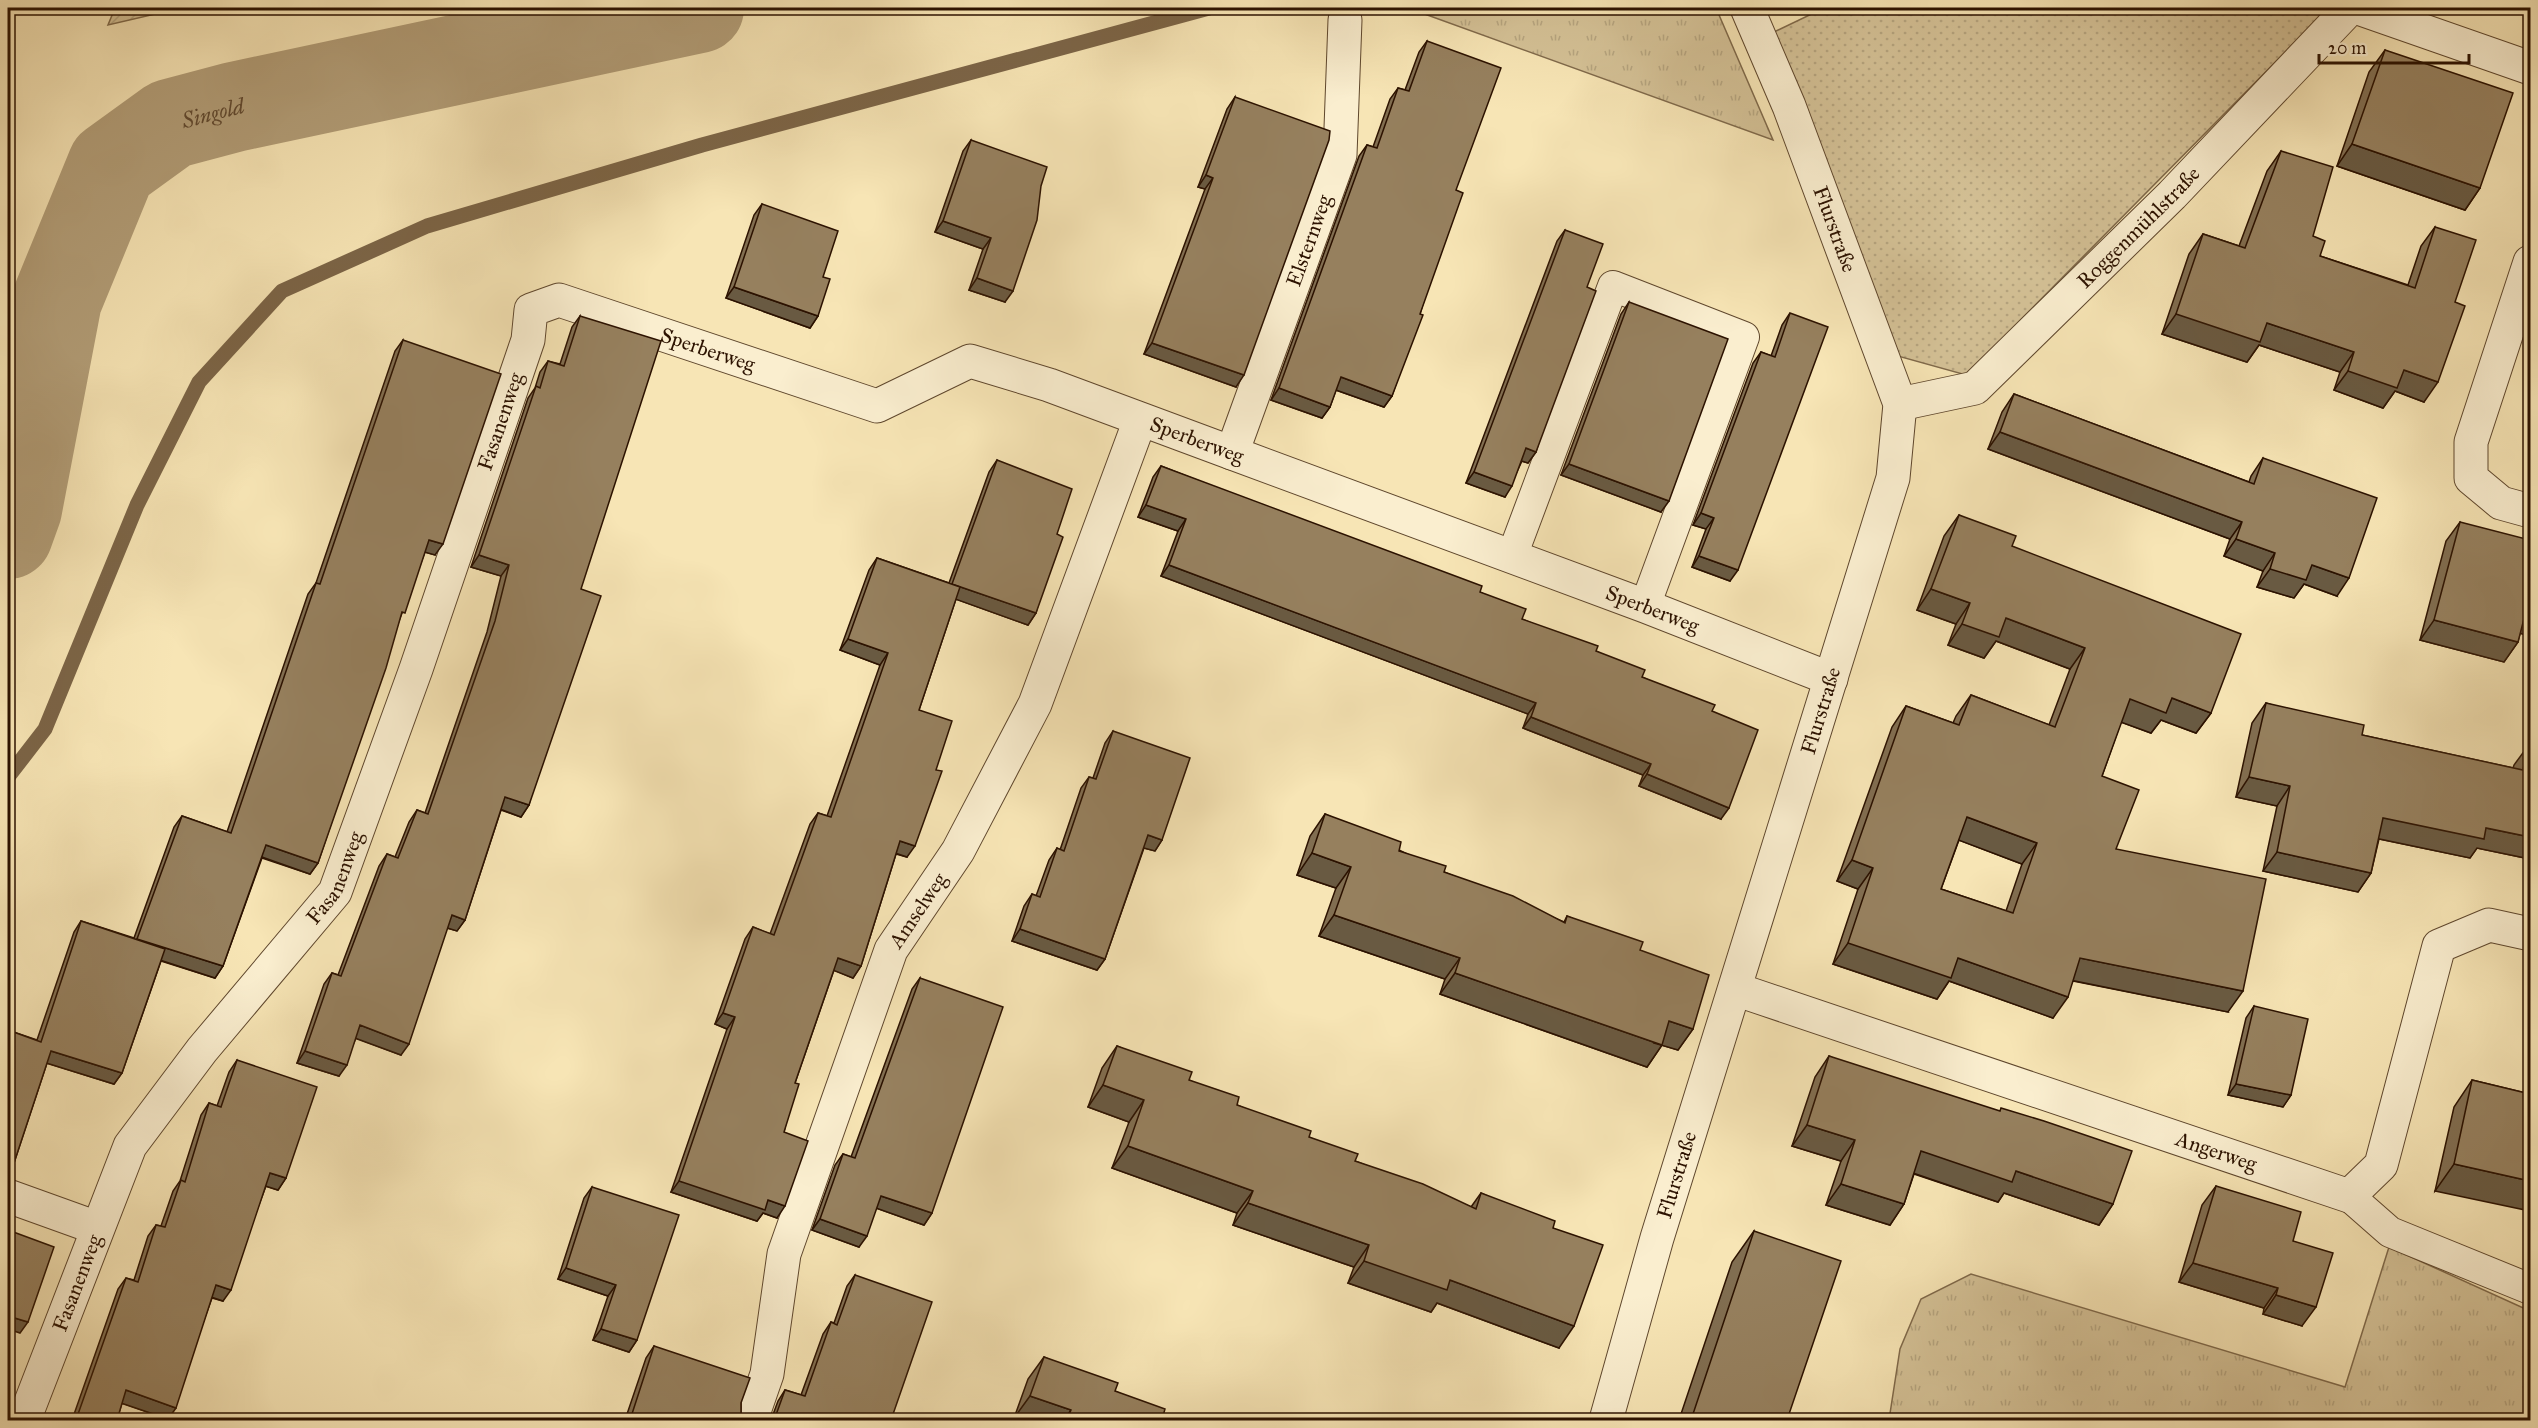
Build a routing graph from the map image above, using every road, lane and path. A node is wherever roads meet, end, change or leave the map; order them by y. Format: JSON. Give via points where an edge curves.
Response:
{"nodes":[{"id":1,"x":1747,"y":8,"type":"edge"},
{"id":2,"x":2350,"y":8,"type":"edge"},
{"id":3,"x":2358,"y":8,"type":"edge"},
{"id":4,"x":1345,"y":20,"type":"dead end"},
{"id":5,"x":2530,"y":68,"type":"edge"},
{"id":6,"x":2530,"y":262,"type":"edge"},
{"id":7,"x":559,"y":300,"type":"joint"},
{"id":8,"x":1899,"y":404,"type":"junction"},
{"id":9,"x":1140,"y":420,"type":"junction"},
{"id":10,"x":1232,"y":453,"type":"junction"},
{"id":11,"x":2530,"y":512,"type":"edge"},
{"id":12,"x":1512,"y":556,"type":"junction"},
{"id":13,"x":1646,"y":606,"type":"junction"},
{"id":14,"x":1831,"y":680,"type":"junction"},
{"id":15,"x":2530,"y":934,"type":"edge"},
{"id":16,"x":1735,"y":989,"type":"junction"},
{"id":17,"x":8,"y":1196,"type":"edge"},
{"id":18,"x":2349,"y":1196,"type":"junction"},
{"id":19,"x":97,"y":1228,"type":"junction"},
{"id":20,"x":2530,"y":1289,"type":"edge"},
{"id":21,"x":24,"y":1420,"type":"edge"},
{"id":22,"x":751,"y":1420,"type":"edge"},
{"id":23,"x":1606,"y":1420,"type":"edge"}],
"edges":[{"from":1,"to":8,"type":"street","name":"Flurstraße","via":[[1793,117]]},
{"from":2,"to":8,"type":"street","name":"Roggenmühlstraße","via":[[2172,195],[1976,388]]},
{"from":3,"to":5,"type":"street"},
{"from":4,"to":10,"type":"street","name":"Elsternweg","via":[[1340,155]]},
{"from":6,"to":11,"type":"street","via":[[2471,442],[2471,478],[2501,503]]},
{"from":7,"to":9,"type":"street","name":"Sperberweg","via":[[877,406],[970,361],[1049,385]]},
{"from":7,"to":19,"type":"street","name":"Fasanenweg","via":[[531,310],[528,340],[335,892],[202,1050],[130,1146]]},
{"from":8,"to":14,"type":"street","name":"Flurstraße","via":[[1893,478]]},
{"from":9,"to":10,"type":"street","name":"Sperberweg"},
{"from":9,"to":22,"type":"street","name":"Amselweg","via":[[1035,704],[958,851],[891,950],[784,1254],[767,1374]]},
{"from":10,"to":12,"type":"street","name":"Sperberweg"},
{"from":12,"to":13,"type":"street","name":"Sperberweg"},
{"from":12,"to":13,"type":"lane","via":[[1613,286],[1744,337]]},
{"from":13,"to":14,"type":"street","name":"Sperberweg"},
{"from":14,"to":16,"type":"street","name":"Flurstraße"},
{"from":15,"to":18,"type":"street","via":[[2489,925],[2439,946],[2381,1165]]},
{"from":16,"to":18,"type":"street","name":"Angerweg"},
{"from":16,"to":23,"type":"street","name":"Flurstraße","via":[[1657,1238]]},
{"from":17,"to":19,"type":"street"},
{"from":18,"to":20,"type":"lane","via":[[2390,1232]]},
{"from":19,"to":21,"type":"street","name":"Fasanenweg"}]}
